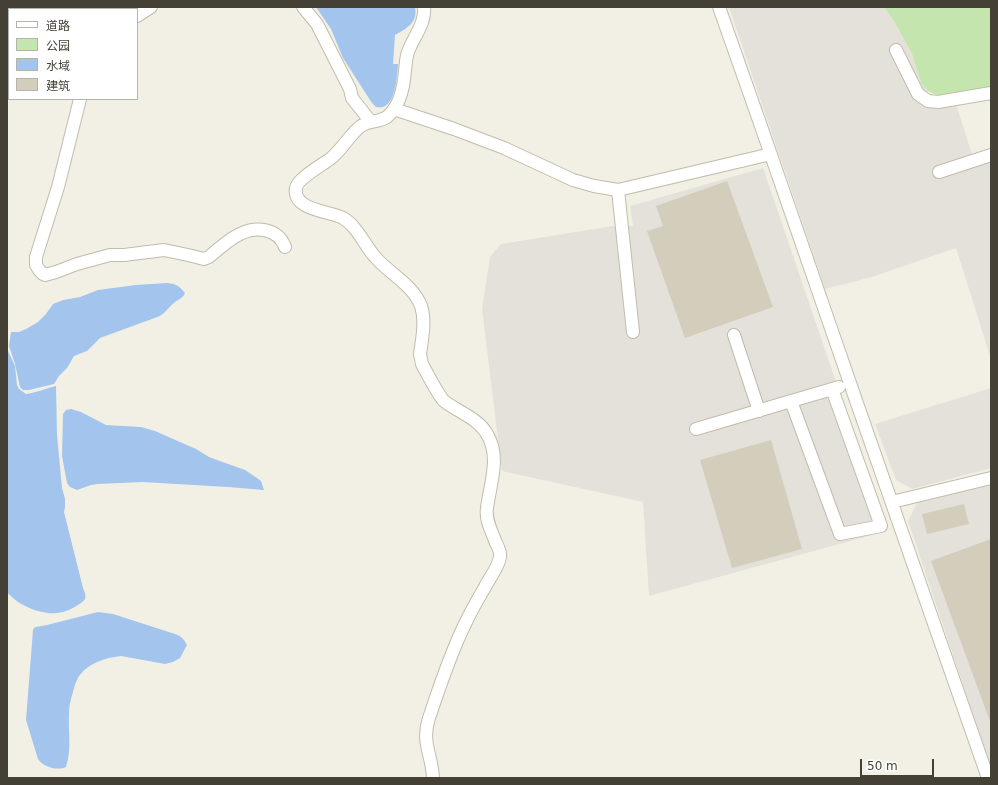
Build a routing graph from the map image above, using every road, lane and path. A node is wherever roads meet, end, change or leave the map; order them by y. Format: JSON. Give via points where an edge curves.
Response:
{"nodes":[{"id":1,"x":151,"y":7,"type":"edge"},
{"id":2,"x":303,"y":7,"type":"edge"},
{"id":3,"x":424,"y":7,"type":"edge"},
{"id":4,"x":719,"y":7,"type":"edge"},
{"id":5,"x":138,"y":15,"type":"edge"},
{"id":6,"x":896,"y":50,"type":"dead end"},
{"id":7,"x":991,"y":93,"type":"edge"},
{"id":8,"x":80,"y":100,"type":"edge"},
{"id":9,"x":394,"y":109,"type":"junction"},
{"id":10,"x":371,"y":122,"type":"junction"},
{"id":11,"x":771,"y":154,"type":"junction"},
{"id":12,"x":991,"y":155,"type":"edge"},
{"id":13,"x":939,"y":172,"type":"dead end"},
{"id":14,"x":618,"y":190,"type":"junction"},
{"id":15,"x":285,"y":247,"type":"dead end"},
{"id":16,"x":633,"y":332,"type":"dead end"},
{"id":17,"x":734,"y":335,"type":"dead end"},
{"id":18,"x":850,"y":384,"type":"junction"},
{"id":19,"x":832,"y":389,"type":"junction"},
{"id":20,"x":791,"y":401,"type":"junction"},
{"id":21,"x":759,"y":411,"type":"junction"},
{"id":22,"x":696,"y":429,"type":"dead end"},
{"id":23,"x":991,"y":478,"type":"edge"},
{"id":24,"x":892,"y":502,"type":"junction"},
{"id":25,"x":433,"y":778,"type":"edge"},
{"id":26,"x":988,"y":778,"type":"edge"}],
"edges":[{"from":1,"to":5,"type":"street"},
{"from":2,"to":10,"type":"street","via":[[322,32],[352,98]]},
{"from":3,"to":9,"type":"street","via":[[417,34],[407,53],[400,99]]},
{"from":4,"to":11,"type":"street"},
{"from":6,"to":7,"type":"street","via":[[918,94],[928,101],[938,102]]},
{"from":8,"to":15,"type":"street","via":[[58,187],[36,257],[36,265],[43,274],[110,255],[164,250],[209,257],[239,234],[257,230],[275,234]]},
{"from":9,"to":10,"type":"street","via":[[386,118]]},
{"from":9,"to":14,"type":"street","via":[[486,140],[573,180]]},
{"from":10,"to":25,"type":"street","via":[[363,125],[334,156],[302,179],[297,185],[296,193],[305,206],[334,214],[348,222],[376,257],[411,290],[419,301],[423,314],[420,354],[422,364],[443,400],[483,428],[491,442],[494,460],[486,513],[500,556],[496,569],[454,647],[429,718],[426,739]]},
{"from":11,"to":14,"type":"street"},
{"from":11,"to":18,"type":"street"},
{"from":12,"to":13,"type":"street"},
{"from":14,"to":16,"type":"street"},
{"from":17,"to":21,"type":"street"},
{"from":18,"to":19,"type":"street"},
{"from":18,"to":24,"type":"street"},
{"from":19,"to":20,"type":"street"},
{"from":19,"to":20,"type":"street","via":[[881,526],[840,534]]},
{"from":20,"to":21,"type":"street"},
{"from":21,"to":22,"type":"street"},
{"from":23,"to":24,"type":"street"},
{"from":24,"to":26,"type":"street"}]}
